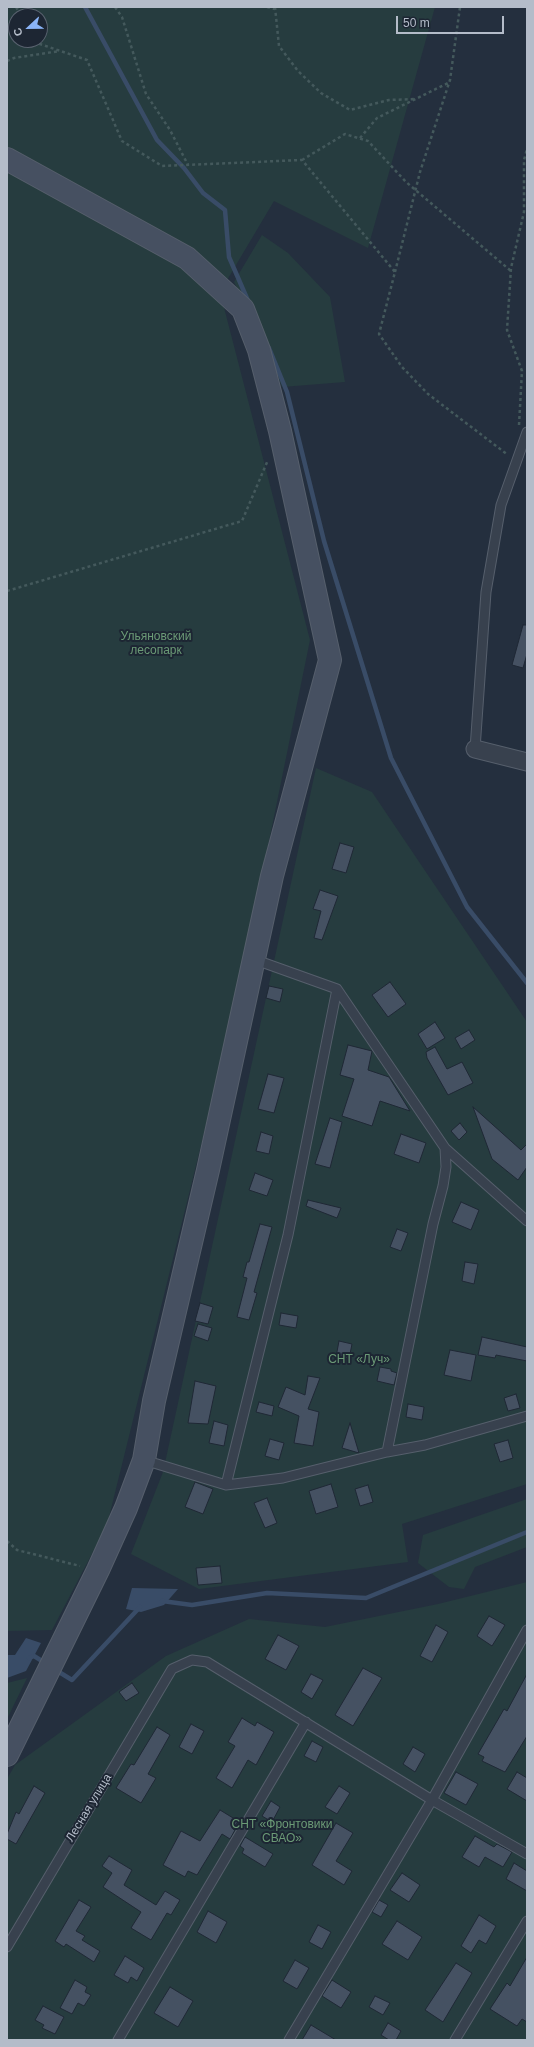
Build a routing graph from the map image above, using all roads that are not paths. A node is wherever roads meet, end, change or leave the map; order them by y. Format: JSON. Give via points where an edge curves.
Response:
{"nodes":[{"id":1,"x":7,"y":159,"type":"edge"},
{"id":2,"x":523,"y":432,"type":"edge"},
{"id":3,"x":475,"y":749,"type":"joint"},
{"id":4,"x":527,"y":762,"type":"edge"},
{"id":5,"x":253,"y":960,"type":"junction"},
{"id":6,"x":337,"y":989,"type":"junction"},
{"id":7,"x":445,"y":1148,"type":"junction"},
{"id":8,"x":527,"y":1221,"type":"edge"},
{"id":9,"x":527,"y":1416,"type":"edge"},
{"id":10,"x":387,"y":1452,"type":"junction"},
{"id":11,"x":144,"y":1460,"type":"junction"},
{"id":12,"x":226,"y":1485,"type":"junction"},
{"id":13,"x":527,"y":1630,"type":"edge"},
{"id":14,"x":306,"y":1722,"type":"junction"},
{"id":15,"x":7,"y":1754,"type":"edge"},
{"id":16,"x":432,"y":1800,"type":"junction"},
{"id":17,"x":527,"y":1854,"type":"edge"},
{"id":18,"x":527,"y":1921,"type":"edge"},
{"id":19,"x":7,"y":1947,"type":"edge"},
{"id":20,"x":118,"y":2040,"type":"edge"},
{"id":21,"x":289,"y":2040,"type":"edge"},
{"id":22,"x":456,"y":2040,"type":"edge"}],
"edges":[{"from":1,"to":5,"type":"street","via":[[187,258],[243,309],[259,350],[280,431],[330,660],[272,876]]},
{"from":2,"to":3,"type":"lane","via":[[501,505],[486,592]]},
{"from":3,"to":4,"type":"street"},
{"from":5,"to":6,"type":"lane"},
{"from":5,"to":11,"type":"street","via":[[208,1170],[154,1401]]},
{"from":6,"to":7,"type":"lane"},
{"from":6,"to":12,"type":"lane","via":[[288,1235]]},
{"from":7,"to":8,"type":"lane"},
{"from":7,"to":10,"type":"lane","via":[[443,1186]]},
{"from":9,"to":10,"type":"lane","via":[[425,1445]]},
{"from":10,"to":12,"type":"lane","via":[[283,1478]]},
{"from":11,"to":12,"type":"lane"},
{"from":11,"to":15,"type":"street","via":[[98,1570]]},
{"from":13,"to":16,"type":"lane"},
{"from":14,"to":16,"type":"lane"},
{"from":14,"to":19,"type":"lane","name":"Лесная улица","via":[[207,1662],[192,1660],[172,1669]]},
{"from":14,"to":20,"type":"lane"},
{"from":16,"to":17,"type":"lane"},
{"from":16,"to":21,"type":"lane"},
{"from":18,"to":22,"type":"lane"}]}
